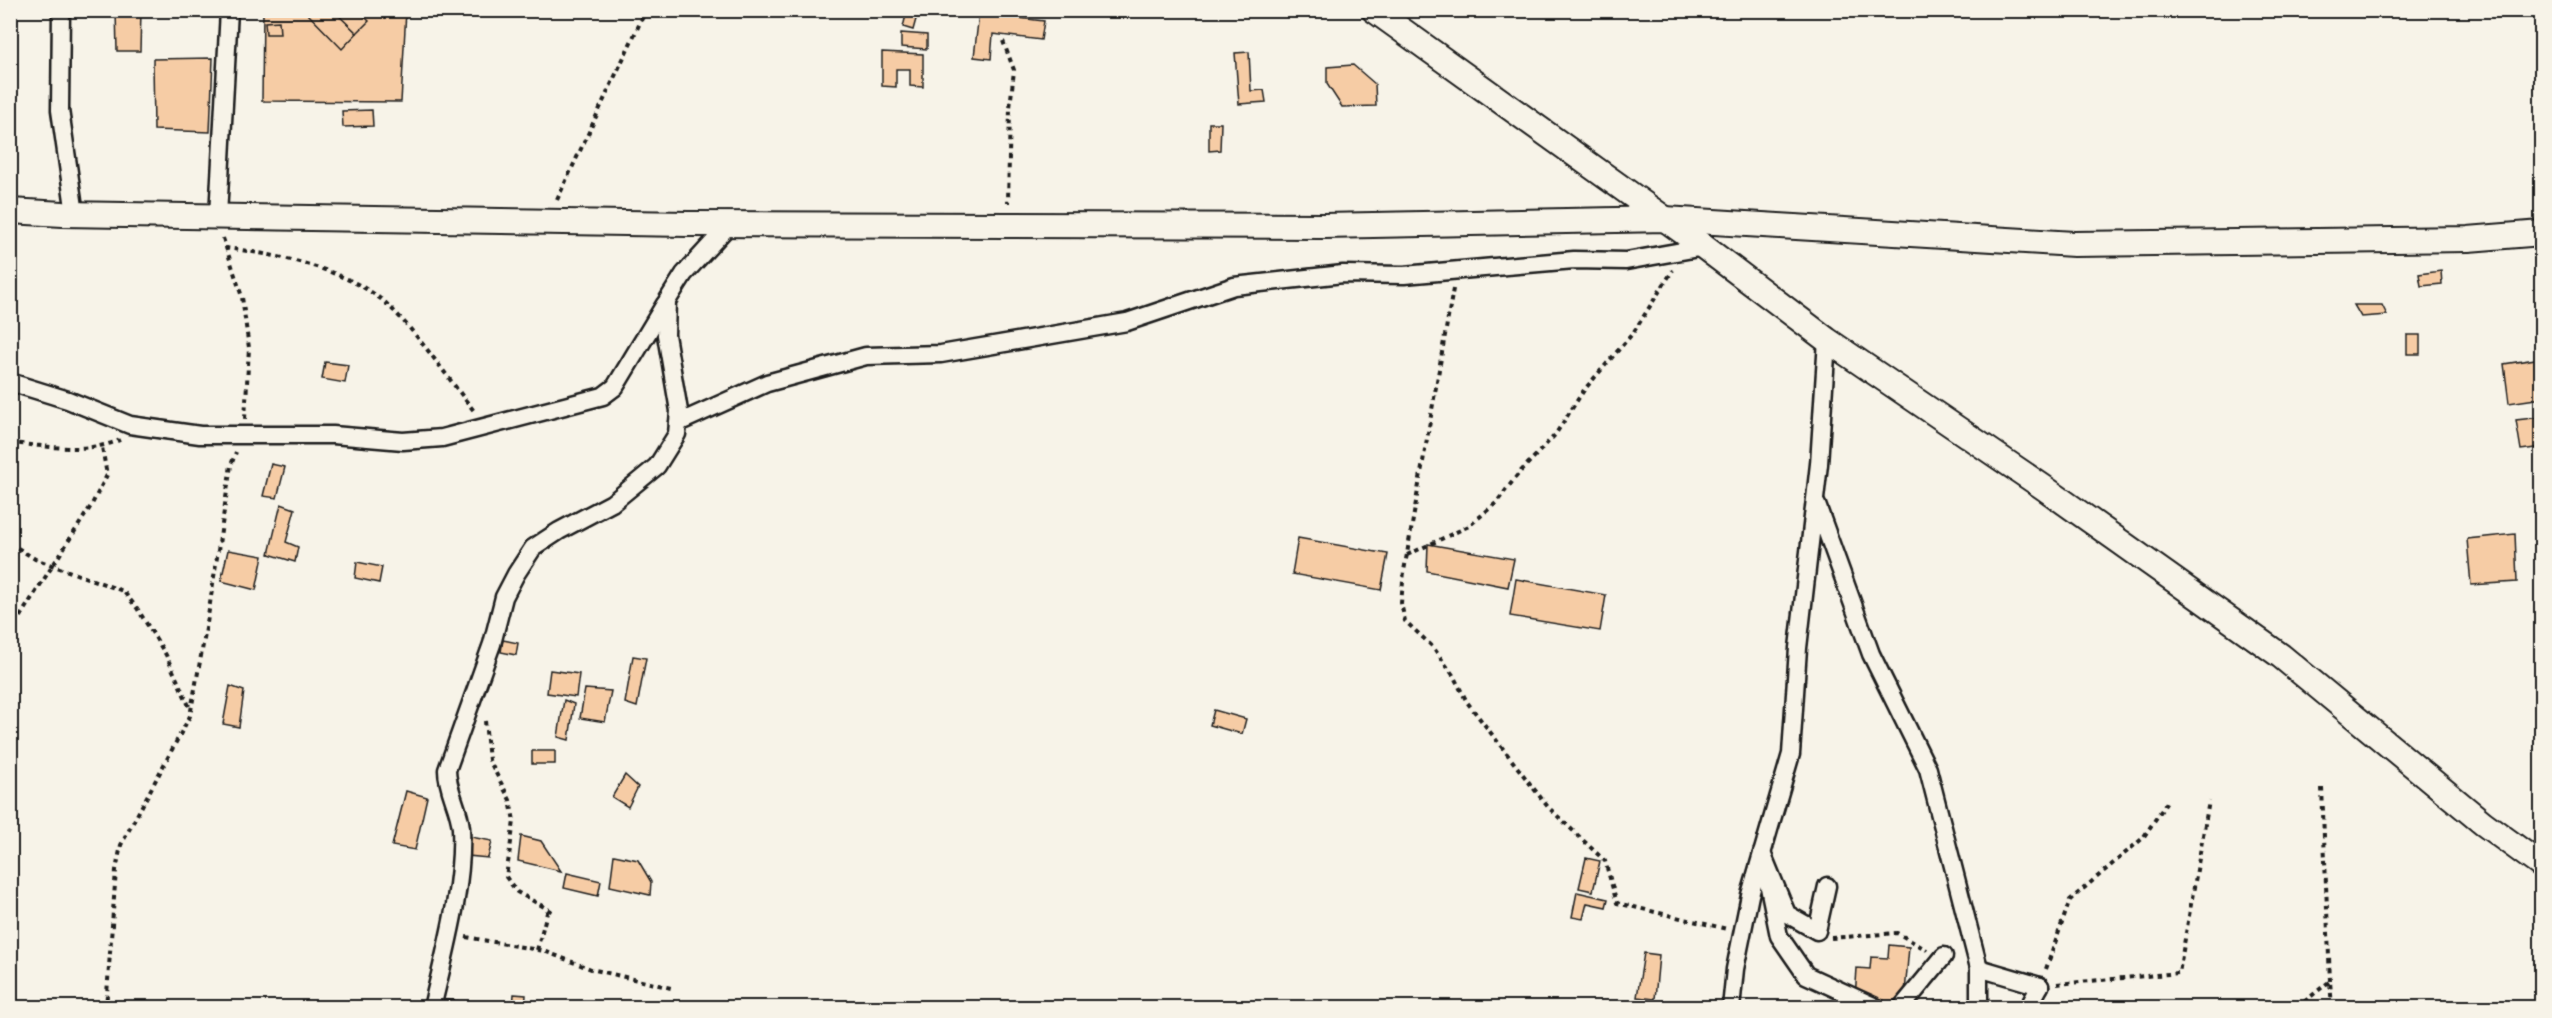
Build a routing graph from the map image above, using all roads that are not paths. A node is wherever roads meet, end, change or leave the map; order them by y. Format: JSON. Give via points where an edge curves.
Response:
{"nodes":[{"id":1,"x":61,"y":10,"type":"edge"},
{"id":2,"x":229,"y":10,"type":"edge"},
{"id":3,"x":1374,"y":10,"type":"edge"},
{"id":4,"x":10,"y":210,"type":"edge"},
{"id":5,"x":75,"y":214,"type":"junction"},
{"id":6,"x":218,"y":216,"type":"junction"},
{"id":7,"x":1665,"y":219,"type":"junction"},
{"id":8,"x":730,"y":224,"type":"junction"},
{"id":9,"x":2541,"y":233,"type":"edge"},
{"id":10,"x":1694,"y":249,"type":"junction"},
{"id":11,"x":667,"y":301,"type":"junction"},
{"id":12,"x":1827,"y":340,"type":"junction"},
{"id":13,"x":10,"y":382,"type":"edge"},
{"id":14,"x":678,"y":423,"type":"junction"},
{"id":15,"x":1816,"y":502,"type":"junction"},
{"id":16,"x":1762,"y":853,"type":"junction"},
{"id":17,"x":2541,"y":866,"type":"edge"},
{"id":18,"x":1827,"y":886,"type":"dead end"},
{"id":19,"x":1944,"y":956,"type":"road end"},
{"id":20,"x":1979,"y":968,"type":"junction"},
{"id":21,"x":2040,"y":986,"type":"junction"},
{"id":22,"x":1858,"y":1004,"type":"edge"},
{"id":23,"x":432,"y":1008,"type":"edge"},
{"id":24,"x":1731,"y":1008,"type":"edge"},
{"id":25,"x":1878,"y":1008,"type":"edge"},
{"id":26,"x":1901,"y":1008,"type":"edge"},
{"id":27,"x":1979,"y":1008,"type":"edge"},
{"id":28,"x":2028,"y":1008,"type":"edge"},
{"id":29,"x":2033,"y":1008,"type":"edge"}],
"edges":[{"from":1,"to":5,"type":"street","via":[[60,110]]},
{"from":2,"to":6,"type":"street"},
{"from":3,"to":7,"type":"street"},
{"from":4,"to":5,"type":"street"},
{"from":5,"to":6,"type":"street"},
{"from":6,"to":8,"type":"street"},
{"from":7,"to":8,"type":"street","via":[[1324,226]]},
{"from":7,"to":9,"type":"street","via":[[2074,244],[2468,239]]},
{"from":7,"to":10,"type":"street"},
{"from":8,"to":11,"type":"street","via":[[684,274]]},
{"from":10,"to":12,"type":"street"},
{"from":10,"to":14,"type":"street","via":[[1626,261],[1574,260],[1404,274],[1343,274],[1234,286],[1127,322],[941,354],[866,356],[767,382]]},
{"from":11,"to":13,"type":"street","via":[[615,387],[603,396],[442,438],[403,441],[333,435],[200,435],[130,425],[68,399]]},
{"from":11,"to":14,"type":"street","via":[[666,336],[680,411]]},
{"from":12,"to":15,"type":"street"},
{"from":12,"to":17,"type":"street","via":[[2281,656]]},
{"from":14,"to":23,"type":"street","via":[[677,434],[657,466],[612,503],[533,548],[504,597],[492,644],[447,770],[448,788],[456,804],[461,831],[456,889]]},
{"from":15,"to":16,"type":"street","via":[[1798,648],[1791,754]]},
{"from":15,"to":20,"type":"street","via":[[1871,654],[1928,769]]},
{"from":16,"to":18,"type":"street","via":[[1787,914],[1817,931]]},
{"from":16,"to":22,"type":"street","via":[[1779,936],[1806,975]]},
{"from":16,"to":24,"type":"street","via":[[1742,932]]},
{"from":19,"to":26,"type":"street"},
{"from":20,"to":21,"type":"street"},
{"from":20,"to":27,"type":"street"},
{"from":21,"to":28,"type":"street"},
{"from":21,"to":29,"type":"street"},
{"from":22,"to":25,"type":"street"}]}
